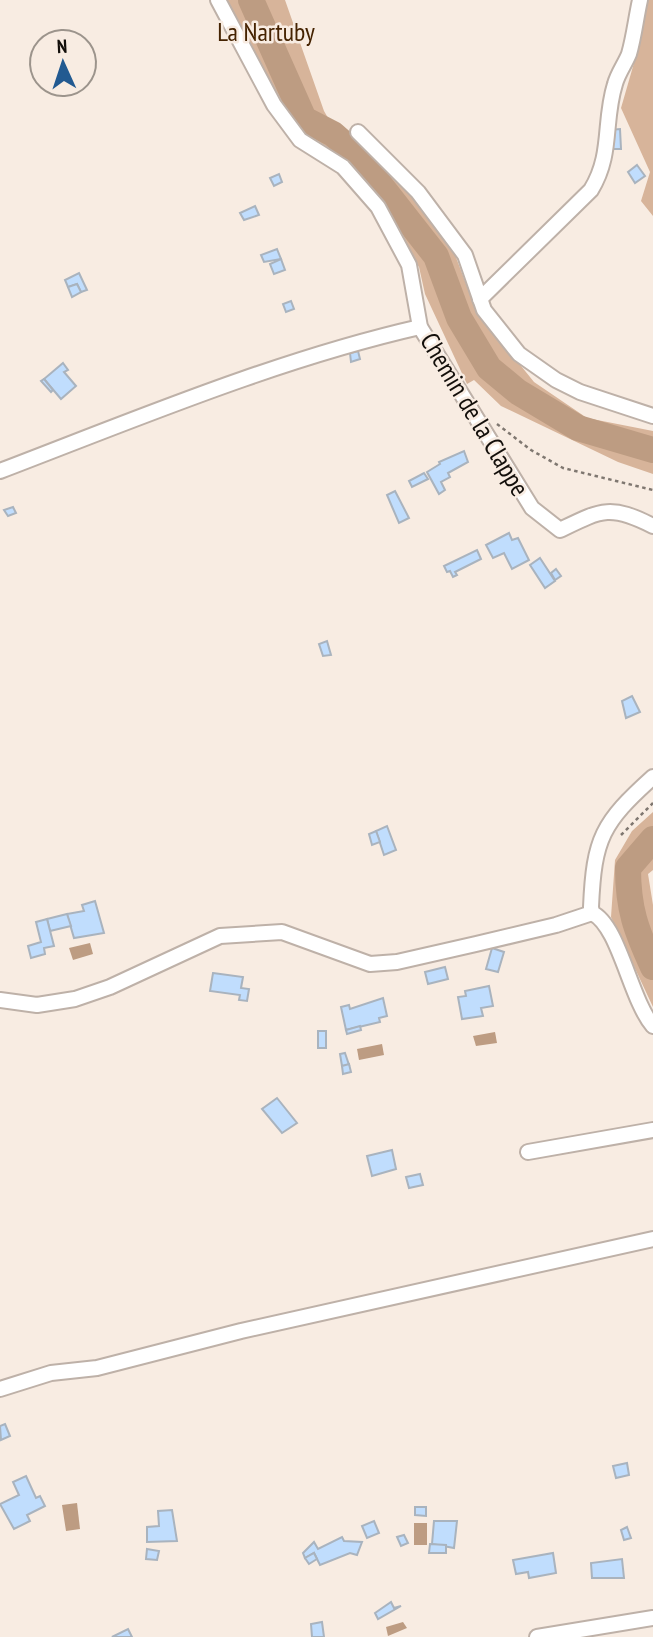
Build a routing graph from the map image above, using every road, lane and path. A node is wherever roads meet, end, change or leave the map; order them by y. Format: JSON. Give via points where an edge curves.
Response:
{"nodes":[{"id":1,"x":218,"y":0,"type":"edge"},
{"id":2,"x":640,"y":0,"type":"edge"},
{"id":3,"x":358,"y":132,"type":"dead end"},
{"id":4,"x":480,"y":299,"type":"junction"},
{"id":5,"x":420,"y":327,"type":"junction"},
{"id":6,"x":653,"y":416,"type":"edge"},
{"id":7,"x":477,"y":419,"type":"junction"},
{"id":8,"x":0,"y":471,"type":"edge"},
{"id":9,"x":653,"y":490,"type":"edge"},
{"id":10,"x":653,"y":526,"type":"edge"},
{"id":11,"x":653,"y":777,"type":"edge"},
{"id":12,"x":653,"y":803,"type":"edge"},
{"id":13,"x":616,"y":844,"type":"dead end"},
{"id":14,"x":592,"y":913,"type":"junction"},
{"id":15,"x":0,"y":1000,"type":"edge"},
{"id":16,"x":653,"y":1026,"type":"edge"},
{"id":17,"x":653,"y":1130,"type":"edge"},
{"id":18,"x":528,"y":1152,"type":"dead end"},
{"id":19,"x":653,"y":1239,"type":"edge"},
{"id":20,"x":0,"y":1389,"type":"edge"},
{"id":21,"x":653,"y":1618,"type":"edge"},
{"id":22,"x":537,"y":1637,"type":"edge"}],
"edges":[{"from":1,"to":5,"type":"street","name":"Chemin de la Clappe","via":[[274,105],[300,140],[343,167],[379,207],[409,265]]},
{"from":2,"to":4,"type":"street","via":[[628,55],[615,84],[606,153],[598,177],[591,190]]},
{"from":3,"to":4,"type":"street","via":[[418,192],[465,255]]},
{"from":4,"to":6,"type":"street","via":[[519,354],[556,380],[598,401],[635,407]]},
{"from":5,"to":7,"type":"street","name":"Chemin de la Clappe"},
{"from":5,"to":8,"type":"street","via":[[352,344]]},
{"from":7,"to":9,"type":"path","via":[[496,423],[538,455],[564,468]]},
{"from":7,"to":10,"type":"street","name":"Chemin de la Clappe","via":[[532,508],[560,530],[603,510]]},
{"from":11,"to":14,"type":"street","via":[[621,806],[602,832]]},
{"from":12,"to":13,"type":"path"},
{"from":14,"to":15,"type":"street","via":[[476,944],[370,964],[282,932],[220,936],[75,999],[37,1005]]},
{"from":14,"to":16,"type":"street","via":[[607,925]]},
{"from":17,"to":18,"type":"street"},
{"from":19,"to":20,"type":"street","via":[[240,1331],[97,1368],[51,1373]]},
{"from":21,"to":22,"type":"street"}]}
